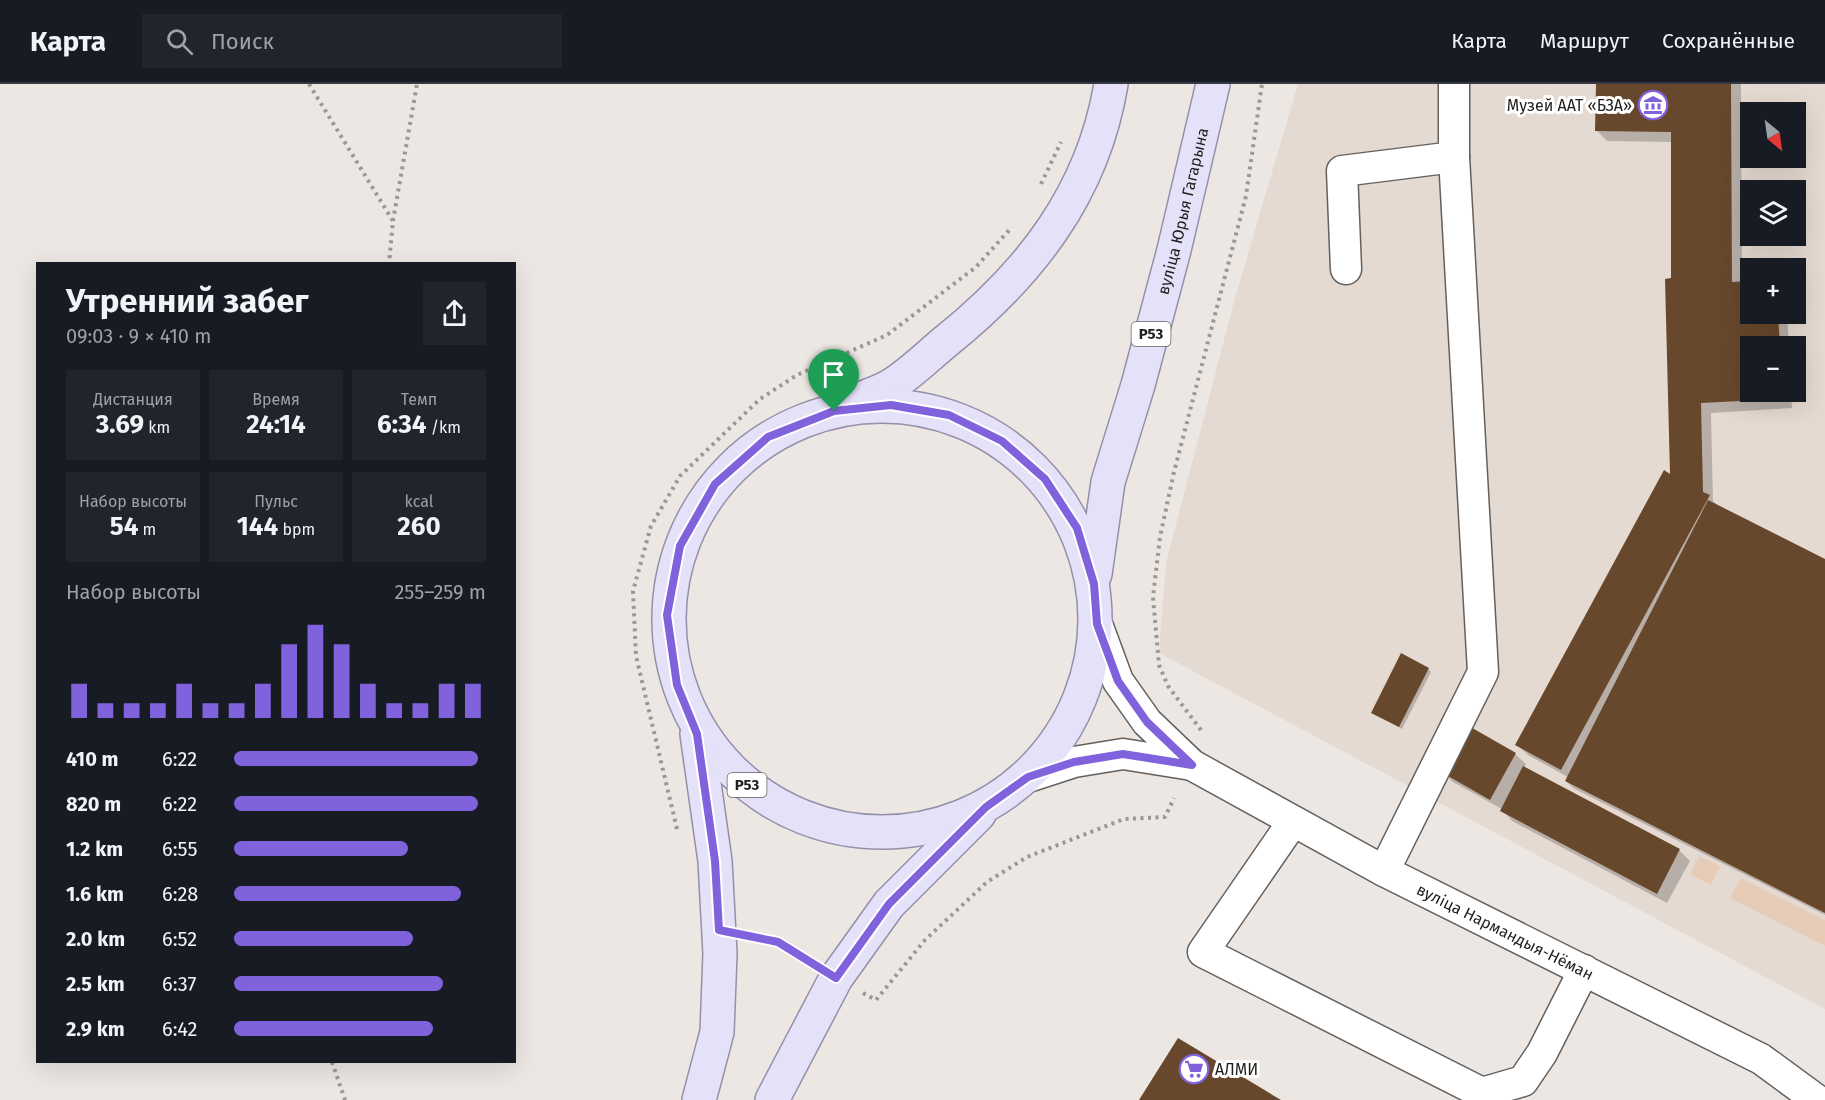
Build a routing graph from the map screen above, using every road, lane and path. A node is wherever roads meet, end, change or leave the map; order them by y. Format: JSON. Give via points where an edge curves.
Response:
{"nodes":[{"id":1,"x":309,"y":84,"type":"edge"},
{"id":2,"x":417,"y":84,"type":"edge"},
{"id":3,"x":1111,"y":84,"type":"edge"},
{"id":4,"x":1213,"y":84,"type":"edge"},
{"id":5,"x":1262,"y":84,"type":"edge"},
{"id":6,"x":1454,"y":84,"type":"edge"},
{"id":7,"x":1062,"y":139,"type":"dead end"},
{"id":8,"x":1454,"y":157,"type":"junction"},
{"id":9,"x":1039,"y":189,"type":"dead end"},
{"id":10,"x":393,"y":221,"type":"junction"},
{"id":11,"x":1014,"y":225,"type":"dead end"},
{"id":12,"x":389,"y":262,"type":"edge"},
{"id":13,"x":1346,"y":269,"type":"dead end"},
{"id":14,"x":834,"y":411,"type":"junction"},
{"id":15,"x":1094,"y":584,"type":"junction"},
{"id":16,"x":1097,"y":624,"type":"junction"},
{"id":17,"x":697,"y":734,"type":"junction"},
{"id":18,"x":1205,"y":736,"type":"dead end"},
{"id":19,"x":1192,"y":765,"type":"junction"},
{"id":20,"x":1028,"y":777,"type":"junction"},
{"id":21,"x":1174,"y":798,"type":"dead end"},
{"id":22,"x":986,"y":807,"type":"junction"},
{"id":23,"x":1292,"y":823,"type":"junction"},
{"id":24,"x":678,"y":839,"type":"dead end"},
{"id":25,"x":1384,"y":871,"type":"junction"},
{"id":26,"x":719,"y":930,"type":"junction"},
{"id":27,"x":1584,"y":970,"type":"junction"},
{"id":28,"x":836,"y":978,"type":"junction"},
{"id":29,"x":332,"y":1063,"type":"edge"},
{"id":30,"x":345,"y":1100,"type":"edge"},
{"id":31,"x":699,"y":1100,"type":"edge"},
{"id":32,"x":772,"y":1100,"type":"edge"},
{"id":33,"x":1817,"y":1100,"type":"edge"}],
"edges":[{"from":1,"to":10,"type":"path"},
{"from":2,"to":10,"type":"path"},
{"from":3,"to":14,"type":"main road","number":"Р53","via":[[1104,123],[1072,202],[1041,249],[976,317],[891,385]]},
{"from":4,"to":15,"type":"main road","name":"вуліца Юрыя Гагарына","number":"Р53","via":[[1174,250],[1108,482]]},
{"from":5,"to":18,"type":"path","via":[[1246,196],[1174,472],[1160,537],[1153,597],[1159,665],[1168,686]]},
{"from":6,"to":8,"type":"street"},
{"from":7,"to":9,"type":"path"},
{"from":8,"to":13,"type":"street","via":[[1342,171]]},
{"from":8,"to":25,"type":"street","via":[[1483,672]]},
{"from":10,"to":12,"type":"path"},
{"from":11,"to":24,"type":"path","via":[[976,267],[887,335],[797,375],[760,399],[680,476],[651,526],[633,591],[636,656]]},
{"from":14,"to":15,"type":"main road","number":"Р53","via":[[891,405],[949,415],[1002,441],[1045,479],[1077,528]]},
{"from":14,"to":17,"type":"main road","number":"Р53","via":[[768,437],[715,484],[680,546],[667,615],[677,685]]},
{"from":15,"to":16,"type":"main road","number":"Р53"},
{"from":16,"to":19,"type":"street","via":[[1118,681],[1147,722]]},
{"from":16,"to":20,"type":"main road","number":"Р53","via":[[1088,681],[1064,732]]},
{"from":17,"to":22,"type":"main road","number":"Р53","via":[[753,791],[807,820],[867,834],[929,829]]},
{"from":17,"to":26,"type":"main road","number":"Р53","via":[[715,861]]},
{"from":19,"to":20,"type":"street","via":[[1123,754],[1074,762]]},
{"from":19,"to":23,"type":"street","name":"вуліца Нармандыя-Нёман"},
{"from":20,"to":22,"type":"main road","number":"Р53"},
{"from":21,"to":28,"type":"path","via":[[1165,817],[1124,819],[1027,857],[987,882],[925,939],[876,1000]]},
{"from":22,"to":28,"type":"main road","number":"Р53","via":[[889,904]]},
{"from":23,"to":25,"type":"street","name":"вуліца Нармандыя-Нёман"},
{"from":23,"to":27,"type":"street","via":[[1203,952],[1482,1093],[1523,1081],[1542,1053]]},
{"from":25,"to":27,"type":"street","name":"вуліца Нармандыя-Нёман"},
{"from":26,"to":28,"type":"path","via":[[778,942]]},
{"from":26,"to":31,"type":"main road","number":"Р53","via":[[717,1032]]},
{"from":27,"to":33,"type":"street","name":"вуліца Нармандыя-Нёман","via":[[1761,1059]]},
{"from":28,"to":32,"type":"main road","number":"Р53"},
{"from":29,"to":30,"type":"path"}]}
